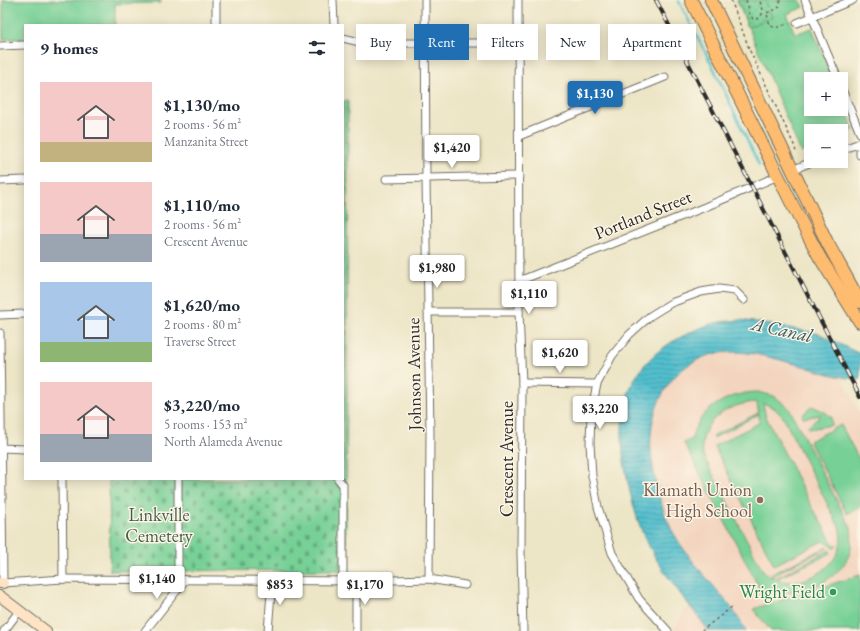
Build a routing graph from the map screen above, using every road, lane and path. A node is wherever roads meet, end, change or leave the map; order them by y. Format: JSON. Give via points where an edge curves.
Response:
{"nodes":[{"id":1,"x":216,"y":0,"type":"edge"},
{"id":2,"x":333,"y":0,"type":"edge"},
{"id":3,"x":425,"y":0,"type":"edge"},
{"id":4,"x":518,"y":0,"type":"edge"},
{"id":5,"x":691,"y":0,"type":"edge"},
{"id":6,"x":710,"y":0,"type":"edge"},
{"id":7,"x":731,"y":0,"type":"edge"},
{"id":8,"x":746,"y":0,"type":"edge"},
{"id":9,"x":759,"y":0,"type":"edge"},
{"id":10,"x":780,"y":0,"type":"edge"},
{"id":11,"x":805,"y":0,"type":"edge"},
{"id":12,"x":853,"y":0,"type":"edge"},
{"id":13,"x":763,"y":12,"type":"junction"},
{"id":14,"x":766,"y":13,"type":"junction"},
{"id":15,"x":812,"y":17,"type":"junction"},
{"id":16,"x":797,"y":22,"type":"joint"},
{"id":17,"x":216,"y":24,"type":"edge"},
{"id":18,"x":334,"y":24,"type":"edge"},
{"id":19,"x":426,"y":24,"type":"edge"},
{"id":20,"x":518,"y":24,"type":"edge"},
{"id":21,"x":344,"y":38,"type":"edge"},
{"id":22,"x":414,"y":43,"type":"edge"},
{"id":23,"x":24,"y":45,"type":"edge"},
{"id":24,"x":0,"y":46,"type":"edge"},
{"id":25,"x":426,"y":60,"type":"edge"},
{"id":26,"x":518,"y":60,"type":"edge"},
{"id":27,"x":835,"y":72,"type":"edge"},
{"id":28,"x":665,"y":77,"type":"dead end"},
{"id":29,"x":848,"y":104,"type":"edge"},
{"id":30,"x":860,"y":133,"type":"edge"},
{"id":31,"x":519,"y":136,"type":"junction"},
{"id":32,"x":860,"y":143,"type":"edge"},
{"id":33,"x":848,"y":147,"type":"edge"},
{"id":34,"x":860,"y":155,"type":"edge"},
{"id":35,"x":796,"y":156,"type":"dead end"},
{"id":36,"x":804,"y":165,"type":"edge"},
{"id":37,"x":792,"y":170,"type":"junction"},
{"id":38,"x":519,"y":176,"type":"junction"},
{"id":39,"x":778,"y":176,"type":"junction"},
{"id":40,"x":386,"y":179,"type":"dead end"},
{"id":41,"x":426,"y":179,"type":"junction"},
{"id":42,"x":24,"y":180,"type":"edge"},
{"id":43,"x":0,"y":181,"type":"edge"},
{"id":44,"x":827,"y":242,"type":"junction"},
{"id":45,"x":519,"y":281,"type":"junction"},
{"id":46,"x":744,"y":300,"type":"dead end"},
{"id":47,"x":860,"y":302,"type":"edge"},
{"id":48,"x":428,"y":312,"type":"junction"},
{"id":49,"x":519,"y":312,"type":"junction"},
{"id":50,"x":24,"y":314,"type":"edge"},
{"id":51,"x":0,"y":315,"type":"edge"},
{"id":52,"x":860,"y":322,"type":"edge"},
{"id":53,"x":0,"y":332,"type":"edge"},
{"id":54,"x":522,"y":383,"type":"junction"},
{"id":55,"x":597,"y":384,"type":"junction"},
{"id":56,"x":1,"y":448,"type":"edge"},
{"id":57,"x":24,"y":448,"type":"edge"},
{"id":58,"x":62,"y":480,"type":"edge"},
{"id":59,"x":178,"y":480,"type":"edge"},
{"id":60,"x":341,"y":482,"type":"edge"},
{"id":61,"x":429,"y":579,"type":"junction"},
{"id":62,"x":63,"y":580,"type":"junction"},
{"id":63,"x":181,"y":580,"type":"junction"},
{"id":64,"x":272,"y":580,"type":"junction"},
{"id":65,"x":343,"y":581,"type":"junction"},
{"id":66,"x":356,"y":581,"type":"junction"},
{"id":67,"x":2,"y":583,"type":"edge"},
{"id":68,"x":465,"y":585,"type":"dead end"},
{"id":69,"x":0,"y":596,"type":"edge"},
{"id":70,"x":732,"y":607,"type":"dead end"},
{"id":71,"x":20,"y":610,"type":"junction"},
{"id":72,"x":4,"y":631,"type":"edge"},
{"id":73,"x":46,"y":631,"type":"edge"},
{"id":74,"x":145,"y":631,"type":"edge"},
{"id":75,"x":268,"y":631,"type":"edge"},
{"id":76,"x":356,"y":631,"type":"edge"},
{"id":77,"x":523,"y":631,"type":"edge"},
{"id":78,"x":668,"y":631,"type":"edge"},
{"id":79,"x":701,"y":631,"type":"edge"}],
"edges":[{"from":1,"to":17,"type":"street"},
{"from":2,"to":18,"type":"street"},
{"from":3,"to":19,"type":"street","name":"Johnson Avenue"},
{"from":4,"to":20,"type":"street","name":"Crescent Avenue"},
{"from":5,"to":39,"type":"main road"},
{"from":6,"to":37,"type":"main road"},
{"from":7,"to":35,"type":"path","via":[[750,51],[795,147]]},
{"from":8,"to":13,"type":"path","via":[[753,19],[760,18]]},
{"from":9,"to":13,"type":"path"},
{"from":10,"to":14,"type":"path","via":[[777,9]]},
{"from":11,"to":15,"type":"street"},
{"from":12,"to":15,"type":"street"},
{"from":13,"to":14,"type":"path"},
{"from":14,"to":16,"type":"path","via":[[771,26],[774,27]]},
{"from":15,"to":16,"type":"street"},
{"from":15,"to":27,"type":"street"},
{"from":21,"to":22,"type":"street","via":[[364,43]]},
{"from":23,"to":24,"type":"street"},
{"from":25,"to":41,"type":"street","name":"Johnson Avenue"},
{"from":26,"to":31,"type":"street","name":"Crescent Avenue"},
{"from":28,"to":31,"type":"street"},
{"from":29,"to":30,"type":"street"},
{"from":31,"to":38,"type":"street","name":"Crescent Avenue"},
{"from":32,"to":33,"type":"street"},
{"from":32,"to":34,"type":"street"},
{"from":36,"to":37,"type":"street"},
{"from":37,"to":44,"type":"main road"},
{"from":38,"to":41,"type":"street"},
{"from":38,"to":45,"type":"street","name":"Crescent Avenue"},
{"from":39,"to":44,"type":"main road","via":[[786,177],[801,206]]},
{"from":39,"to":45,"type":"street","name":"Portland Street"},
{"from":39,"to":52,"type":"main road","via":[[819,256]]},
{"from":40,"to":41,"type":"street"},
{"from":41,"to":48,"type":"street","name":"Johnson Avenue"},
{"from":42,"to":43,"type":"street"},
{"from":44,"to":47,"type":"main road"},
{"from":45,"to":49,"type":"street","name":"Crescent Avenue"},
{"from":46,"to":55,"type":"street","via":[[735,291],[719,289],[701,292],[671,303],[650,316],[629,335],[612,356]]},
{"from":48,"to":49,"type":"street"},
{"from":48,"to":61,"type":"street","name":"Johnson Avenue"},
{"from":49,"to":54,"type":"street","name":"Crescent Avenue"},
{"from":50,"to":51,"type":"street"},
{"from":53,"to":56,"type":"street"},
{"from":54,"to":55,"type":"street"},
{"from":54,"to":77,"type":"street","name":"Crescent Avenue"},
{"from":55,"to":78,"type":"street","via":[[591,413],[590,443],[592,476],[598,507],[612,553],[639,599]]},
{"from":56,"to":57,"type":"street"},
{"from":56,"to":67,"type":"street"},
{"from":58,"to":62,"type":"street"},
{"from":59,"to":63,"type":"street"},
{"from":60,"to":65,"type":"street"},
{"from":61,"to":66,"type":"street"},
{"from":61,"to":68,"type":"street"},
{"from":62,"to":63,"type":"street"},
{"from":62,"to":67,"type":"street"},
{"from":63,"to":64,"type":"street"},
{"from":63,"to":74,"type":"street"},
{"from":64,"to":65,"type":"street"},
{"from":64,"to":75,"type":"street"},
{"from":65,"to":66,"type":"street"},
{"from":66,"to":76,"type":"street"},
{"from":69,"to":71,"type":"main road"},
{"from":70,"to":79,"type":"path"},
{"from":71,"to":72,"type":"street"},
{"from":71,"to":73,"type":"main road"}]}
